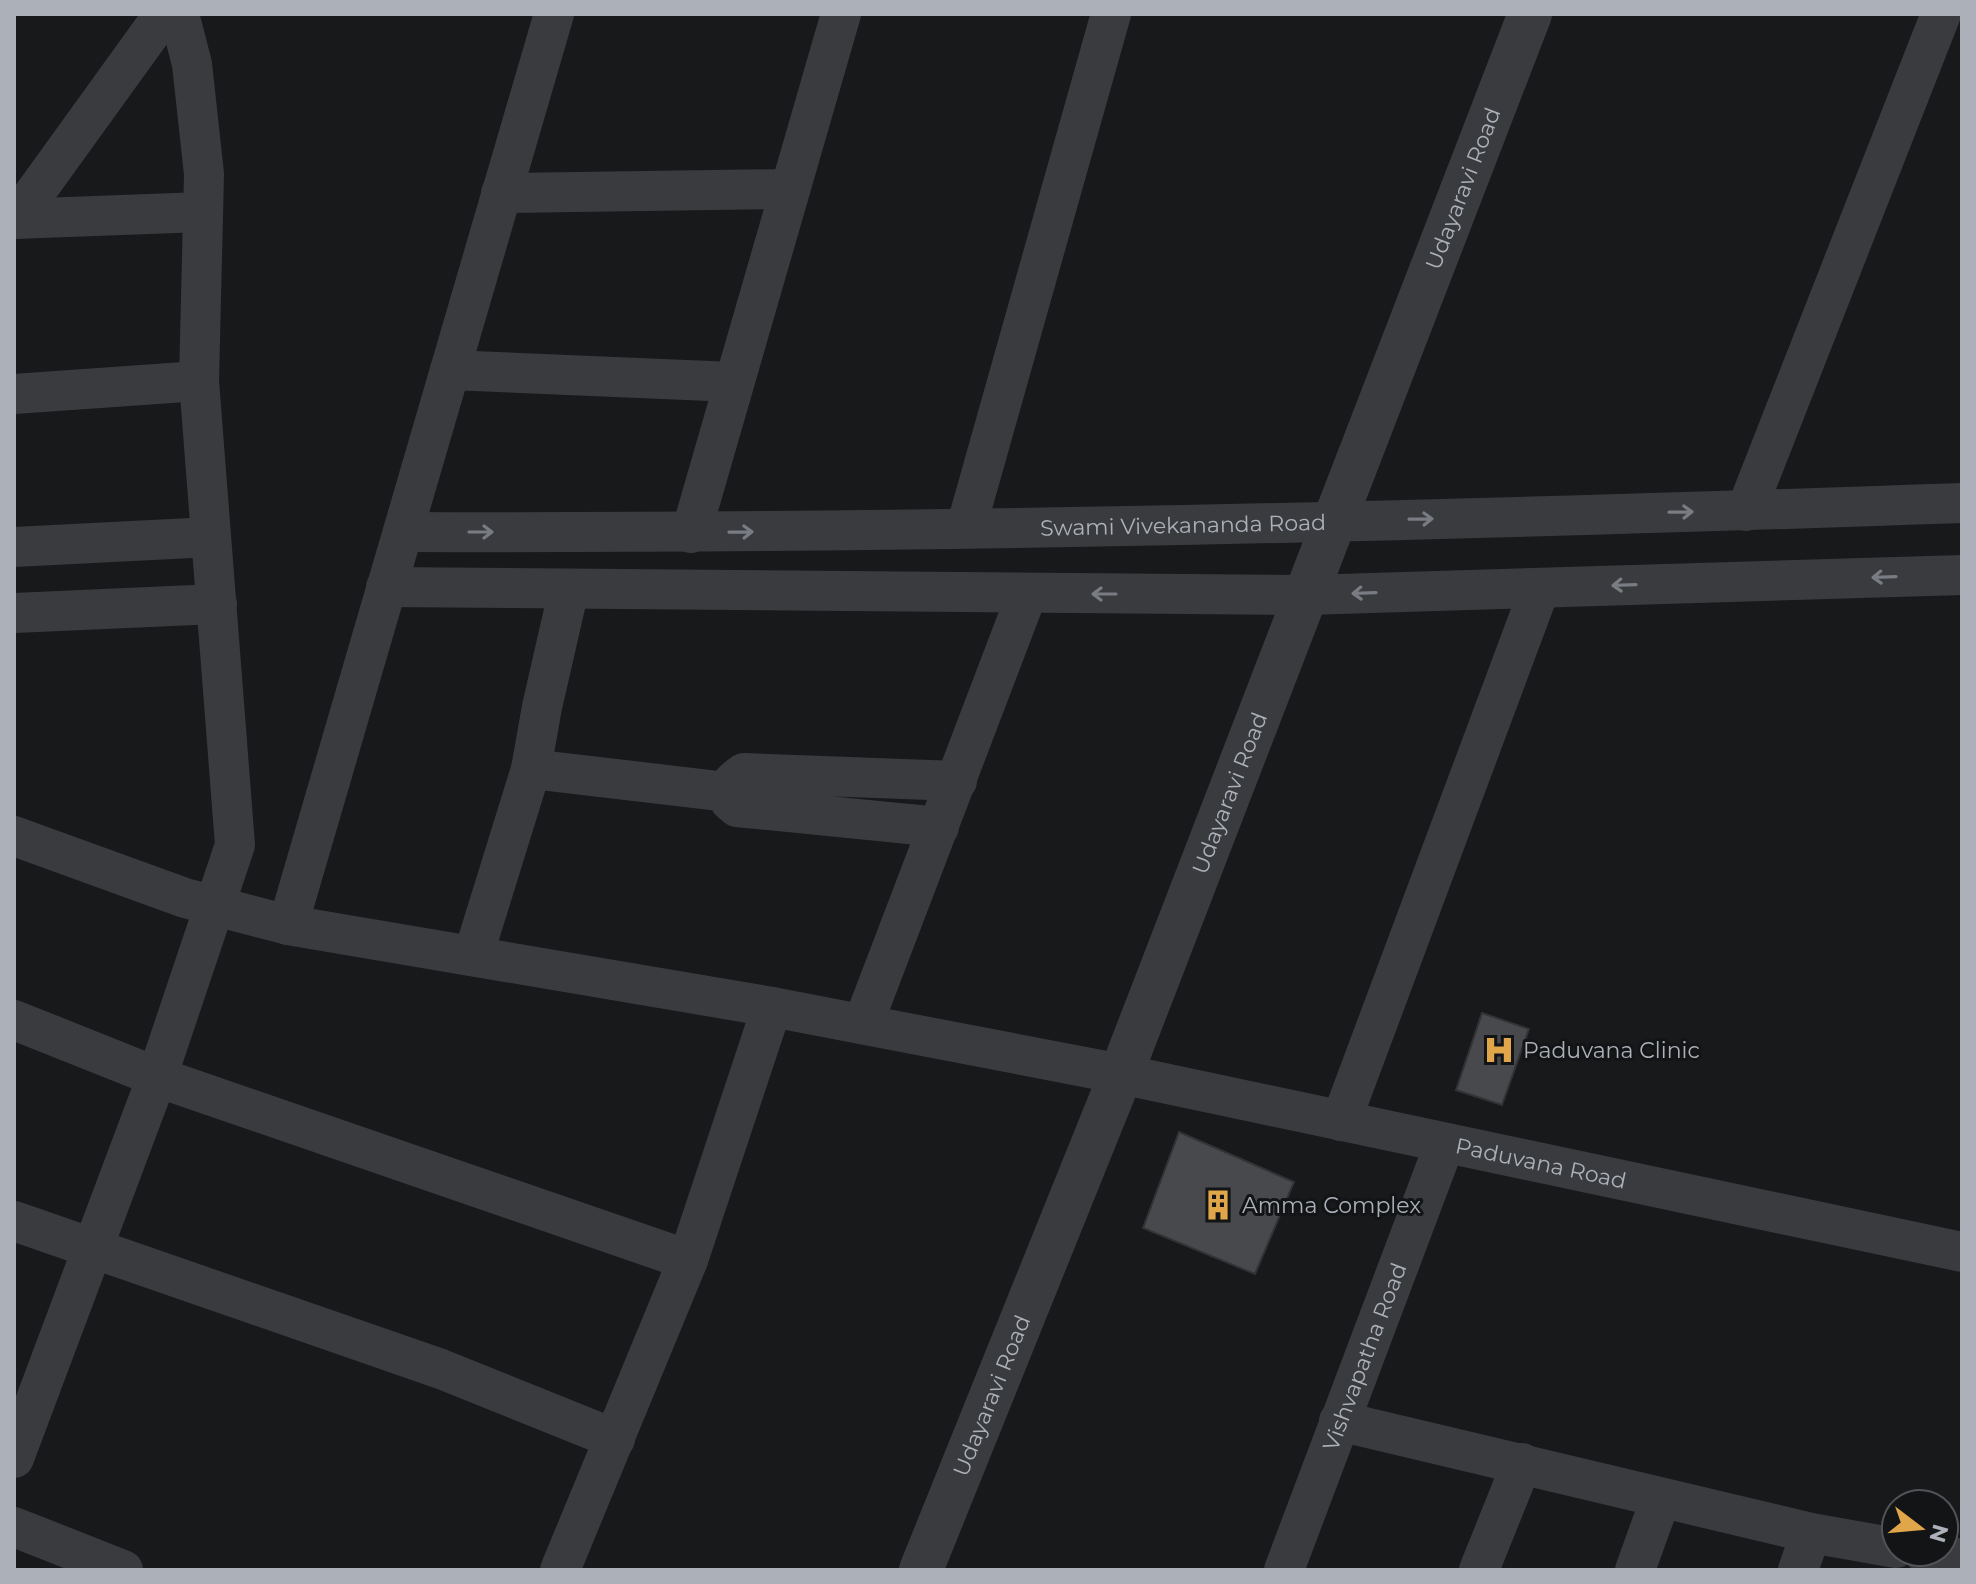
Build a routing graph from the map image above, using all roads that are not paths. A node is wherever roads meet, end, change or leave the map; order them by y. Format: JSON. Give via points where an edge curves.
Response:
{"nodes":[{"id":1,"x":164,"y":14,"type":"edge"},
{"id":2,"x":179,"y":14,"type":"edge"},
{"id":3,"x":554,"y":14,"type":"edge"},
{"id":4,"x":841,"y":14,"type":"edge"},
{"id":5,"x":1111,"y":14,"type":"edge"},
{"id":6,"x":1530,"y":14,"type":"edge"},
{"id":7,"x":1941,"y":14,"type":"edge"},
{"id":8,"x":790,"y":189,"type":"junction"},
{"id":9,"x":501,"y":193,"type":"junction"},
{"id":10,"x":203,"y":212,"type":"junction"},
{"id":11,"x":15,"y":219,"type":"edge"},
{"id":12,"x":450,"y":370,"type":"junction"},
{"id":13,"x":199,"y":381,"type":"junction"},
{"id":14,"x":734,"y":382,"type":"junction"},
{"id":15,"x":14,"y":394,"type":"edge"},
{"id":16,"x":1962,"y":503,"type":"edge"},
{"id":17,"x":1746,"y":511,"type":"junction"},
{"id":18,"x":1334,"y":521,"type":"junction"},
{"id":19,"x":966,"y":528,"type":"junction"},
{"id":20,"x":403,"y":532,"type":"junction"},
{"id":21,"x":691,"y":533,"type":"junction"},
{"id":22,"x":211,"y":537,"type":"junction"},
{"id":23,"x":14,"y":547,"type":"edge"},
{"id":24,"x":1962,"y":575,"type":"edge"},
{"id":25,"x":386,"y":587,"type":"junction"},
{"id":26,"x":1540,"y":588,"type":"junction"},
{"id":27,"x":569,"y":589,"type":"junction"},
{"id":28,"x":1027,"y":594,"type":"junction"},
{"id":29,"x":1306,"y":595,"type":"junction"},
{"id":30,"x":217,"y":604,"type":"junction"},
{"id":31,"x":14,"y":613,"type":"edge"},
{"id":32,"x":531,"y":769,"type":"junction"},
{"id":33,"x":957,"y":781,"type":"junction"},
{"id":34,"x":727,"y":792,"type":"junction"},
{"id":35,"x":939,"y":827,"type":"junction"},
{"id":36,"x":14,"y":836,"type":"edge"},
{"id":37,"x":215,"y":906,"type":"junction"},
{"id":38,"x":288,"y":925,"type":"junction"},
{"id":39,"x":473,"y":956,"type":"junction"},
{"id":40,"x":772,"y":1007,"type":"junction"},
{"id":41,"x":14,"y":1020,"type":"edge"},
{"id":42,"x":863,"y":1024,"type":"junction"},
{"id":43,"x":1121,"y":1074,"type":"junction"},
{"id":44,"x":157,"y":1077,"type":"junction"},
{"id":45,"x":1341,"y":1121,"type":"junction"},
{"id":46,"x":1445,"y":1143,"type":"junction"},
{"id":47,"x":14,"y":1221,"type":"edge"},
{"id":48,"x":94,"y":1250,"type":"junction"},
{"id":49,"x":1962,"y":1252,"type":"edge"},
{"id":50,"x":688,"y":1260,"type":"junction"},
{"id":51,"x":1339,"y":1421,"type":"junction"},
{"id":52,"x":615,"y":1439,"type":"junction"},
{"id":53,"x":14,"y":1458,"type":"edge"},
{"id":54,"x":1522,"y":1463,"type":"junction"},
{"id":55,"x":1661,"y":1498,"type":"junction"},
{"id":56,"x":14,"y":1527,"type":"edge"},
{"id":57,"x":1880,"y":1549,"type":"edge"},
{"id":58,"x":1804,"y":1552,"type":"edge"},
{"id":59,"x":123,"y":1570,"type":"edge"},
{"id":60,"x":560,"y":1570,"type":"edge"},
{"id":61,"x":921,"y":1570,"type":"edge"},
{"id":62,"x":1284,"y":1570,"type":"edge"},
{"id":63,"x":1479,"y":1570,"type":"edge"},
{"id":64,"x":1635,"y":1570,"type":"edge"}],
"edges":[{"from":1,"to":11,"type":"street"},
{"from":2,"to":10,"type":"street","via":[[192,64]]},
{"from":3,"to":9,"type":"street"},
{"from":4,"to":8,"type":"street"},
{"from":5,"to":19,"type":"street"},
{"from":6,"to":18,"type":"street","name":"Udayaravi Road"},
{"from":7,"to":17,"type":"street"},
{"from":8,"to":9,"type":"street"},
{"from":8,"to":14,"type":"street"},
{"from":9,"to":12,"type":"street"},
{"from":10,"to":11,"type":"street"},
{"from":10,"to":13,"type":"street"},
{"from":12,"to":14,"type":"street"},
{"from":12,"to":20,"type":"street"},
{"from":13,"to":15,"type":"street"},
{"from":13,"to":22,"type":"street"},
{"from":14,"to":21,"type":"street"},
{"from":16,"to":17,"type":"street","name":"Swami Vivekananda Road"},
{"from":18,"to":17,"type":"street","name":"Swami Vivekananda Road","one_way":true},
{"from":18,"to":19,"type":"street","name":"Swami Vivekananda Road"},
{"from":18,"to":29,"type":"street","name":"Udayaravi Road"},
{"from":21,"to":19,"type":"street","name":"Swami Vivekananda Road","one_way":true},
{"from":20,"to":21,"type":"street","name":"Swami Vivekananda Road","one_way":true},
{"from":20,"to":25,"type":"street"},
{"from":22,"to":23,"type":"street"},
{"from":22,"to":30,"type":"street"},
{"from":24,"to":26,"type":"street","one_way":true},
{"from":25,"to":27,"type":"street"},
{"from":25,"to":38,"type":"street"},
{"from":26,"to":29,"type":"street","one_way":true},
{"from":26,"to":45,"type":"street"},
{"from":27,"to":28,"type":"street"},
{"from":27,"to":32,"type":"street"},
{"from":29,"to":28,"type":"street","one_way":true},
{"from":28,"to":33,"type":"street"},
{"from":29,"to":43,"type":"street","name":"Udayaravi Road"},
{"from":30,"to":31,"type":"street"},
{"from":30,"to":37,"type":"street","via":[[235,845]]},
{"from":32,"to":34,"type":"street"},
{"from":32,"to":39,"type":"street"},
{"from":33,"to":34,"type":"street","via":[[744,773]]},
{"from":33,"to":35,"type":"street"},
{"from":34,"to":35,"type":"street","via":[[737,807]]},
{"from":35,"to":42,"type":"street"},
{"from":36,"to":37,"type":"street","name":"Paduvana Road"},
{"from":37,"to":38,"type":"street","name":"Paduvana Road"},
{"from":37,"to":44,"type":"street"},
{"from":38,"to":39,"type":"street","name":"Paduvana Road"},
{"from":39,"to":40,"type":"street","name":"Paduvana Road"},
{"from":40,"to":42,"type":"street","name":"Paduvana Road"},
{"from":40,"to":50,"type":"street"},
{"from":41,"to":44,"type":"street"},
{"from":42,"to":43,"type":"street","name":"Paduvana Road"},
{"from":43,"to":45,"type":"street","name":"Paduvana Road"},
{"from":43,"to":61,"type":"street","name":"Udayaravi Road"},
{"from":44,"to":48,"type":"street"},
{"from":44,"to":50,"type":"street"},
{"from":45,"to":46,"type":"street","name":"Paduvana Road"},
{"from":46,"to":49,"type":"street","name":"Paduvana Road"},
{"from":46,"to":51,"type":"street","name":"Vishvapatha Road"},
{"from":47,"to":48,"type":"street"},
{"from":48,"to":52,"type":"street","via":[[441,1369]]},
{"from":48,"to":53,"type":"street"},
{"from":50,"to":52,"type":"street"},
{"from":51,"to":54,"type":"street"},
{"from":51,"to":62,"type":"street","name":"Vishvapatha Road"},
{"from":52,"to":60,"type":"street"},
{"from":54,"to":55,"type":"street"},
{"from":54,"to":63,"type":"street"},
{"from":55,"to":58,"type":"street"},
{"from":55,"to":64,"type":"street"},
{"from":56,"to":59,"type":"street"},
{"from":57,"to":58,"type":"street"}]}
